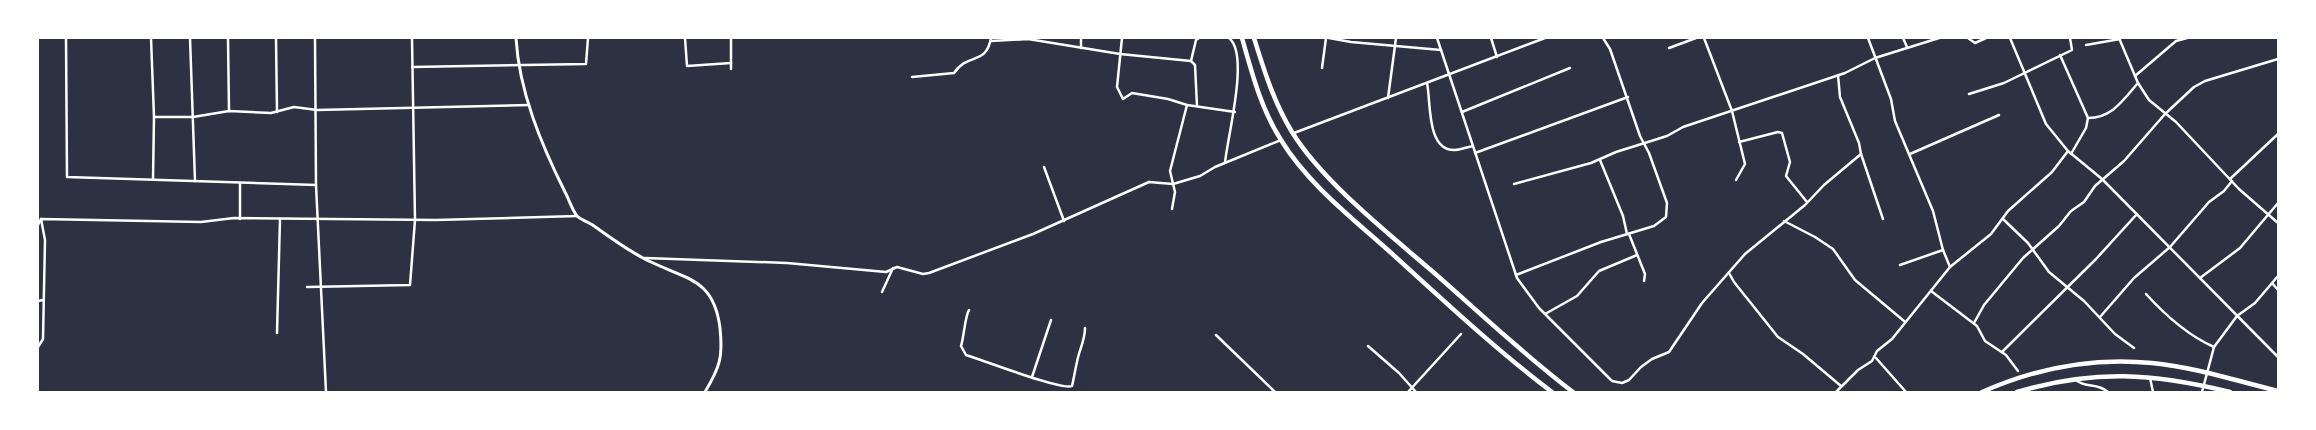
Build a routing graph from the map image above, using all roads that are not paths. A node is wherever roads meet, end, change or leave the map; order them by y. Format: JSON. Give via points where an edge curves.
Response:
{"nodes":[{"id":1,"x":66,"y":38,"type":"edge"},
{"id":2,"x":151,"y":38,"type":"edge"},
{"id":3,"x":190,"y":38,"type":"edge"},
{"id":4,"x":228,"y":38,"type":"edge"},
{"id":5,"x":276,"y":38,"type":"edge"},
{"id":6,"x":315,"y":38,"type":"edge"},
{"id":7,"x":412,"y":38,"type":"edge"},
{"id":8,"x":516,"y":38,"type":"edge"},
{"id":9,"x":588,"y":38,"type":"edge"},
{"id":10,"x":685,"y":38,"type":"edge"},
{"id":11,"x":731,"y":38,"type":"edge"},
{"id":12,"x":1081,"y":38,"type":"edge"},
{"id":13,"x":1122,"y":38,"type":"edge"},
{"id":14,"x":1199,"y":38,"type":"edge"},
{"id":15,"x":1229,"y":38,"type":"edge"},
{"id":16,"x":1242,"y":38,"type":"edge"},
{"id":17,"x":1254,"y":38,"type":"edge"},
{"id":18,"x":1327,"y":38,"type":"edge"},
{"id":19,"x":1396,"y":38,"type":"edge"},
{"id":20,"x":1437,"y":38,"type":"edge"},
{"id":21,"x":1491,"y":38,"type":"edge"},
{"id":22,"x":1532,"y":38,"type":"edge"},
{"id":23,"x":1545,"y":38,"type":"edge"},
{"id":24,"x":1603,"y":38,"type":"edge"},
{"id":25,"x":1696,"y":38,"type":"edge"},
{"id":26,"x":1704,"y":38,"type":"edge"},
{"id":27,"x":1868,"y":38,"type":"edge"},
{"id":28,"x":1903,"y":38,"type":"edge"},
{"id":29,"x":1939,"y":38,"type":"edge"},
{"id":30,"x":1968,"y":38,"type":"edge"},
{"id":31,"x":1986,"y":38,"type":"edge"},
{"id":32,"x":2010,"y":38,"type":"edge"},
{"id":33,"x":2070,"y":38,"type":"edge"},
{"id":34,"x":2119,"y":38,"type":"edge"},
{"id":35,"x":2187,"y":38,"type":"edge"},
{"id":36,"x":991,"y":39,"type":"edge"},
{"id":37,"x":1533,"y":41,"type":"junction"},
{"id":38,"x":1395,"y":46,"type":"junction"},
{"id":39,"x":2086,"y":46,"type":"dead end"},
{"id":40,"x":1907,"y":47,"type":"junction"},
{"id":41,"x":1669,"y":48,"type":"dead end"},
{"id":42,"x":1081,"y":49,"type":"junction"},
{"id":43,"x":1441,"y":50,"type":"junction"},
{"id":44,"x":1120,"y":54,"type":"junction"},
{"id":45,"x":2060,"y":56,"type":"junction"},
{"id":46,"x":1497,"y":57,"type":"junction"},
{"id":47,"x":1875,"y":58,"type":"junction"},
{"id":48,"x":2278,"y":59,"type":"edge"},
{"id":49,"x":1191,"y":61,"type":"junction"},
{"id":50,"x":731,"y":63,"type":"junction"},
{"id":51,"x":518,"y":66,"type":"junction"},
{"id":52,"x":412,"y":68,"type":"junction"},
{"id":53,"x":1322,"y":68,"type":"dead end"},
{"id":54,"x":1570,"y":68,"type":"dead end"},
{"id":55,"x":731,"y":69,"type":"dead end"},
{"id":56,"x":2025,"y":73,"type":"junction"},
{"id":57,"x":1449,"y":75,"type":"junction"},
{"id":58,"x":1838,"y":75,"type":"junction"},
{"id":59,"x":2135,"y":76,"type":"junction"},
{"id":60,"x":912,"y":77,"type":"dead end"},
{"id":61,"x":1427,"y":83,"type":"junction"},
{"id":62,"x":2138,"y":83,"type":"junction"},
{"id":63,"x":1969,"y":94,"type":"dead end"},
{"id":64,"x":1628,"y":97,"type":"junction"},
{"id":65,"x":1388,"y":98,"type":"junction"},
{"id":66,"x":530,"y":105,"type":"junction"},
{"id":67,"x":412,"y":106,"type":"junction"},
{"id":68,"x":1186,"y":106,"type":"junction"},
{"id":69,"x":1197,"y":106,"type":"junction"},
{"id":70,"x":317,"y":110,"type":"junction"},
{"id":71,"x":1732,"y":111,"type":"junction"},
{"id":72,"x":229,"y":112,"type":"junction"},
{"id":73,"x":278,"y":112,"type":"junction"},
{"id":74,"x":1235,"y":112,"type":"junction"},
{"id":75,"x":1462,"y":112,"type":"junction"},
{"id":76,"x":2166,"y":114,"type":"junction"},
{"id":77,"x":1999,"y":115,"type":"dead end"},
{"id":78,"x":154,"y":117,"type":"junction"},
{"id":79,"x":193,"y":117,"type":"junction"},
{"id":80,"x":2088,"y":118,"type":"junction"},
{"id":81,"x":1293,"y":134,"type":"junction"},
{"id":82,"x":2278,"y":134,"type":"edge"},
{"id":83,"x":1281,"y":140,"type":"junction"},
{"id":84,"x":1739,"y":142,"type":"junction"},
{"id":85,"x":1644,"y":143,"type":"junction"},
{"id":86,"x":1473,"y":146,"type":"junction"},
{"id":87,"x":2068,"y":151,"type":"junction"},
{"id":88,"x":1475,"y":154,"type":"junction"},
{"id":89,"x":1861,"y":154,"type":"junction"},
{"id":90,"x":1910,"y":154,"type":"junction"},
{"id":91,"x":2071,"y":154,"type":"junction"},
{"id":92,"x":1600,"y":160,"type":"junction"},
{"id":93,"x":1226,"y":163,"type":"junction"},
{"id":94,"x":1044,"y":167,"type":"dead end"},
{"id":95,"x":153,"y":179,"type":"junction"},
{"id":96,"x":2102,"y":179,"type":"junction"},
{"id":97,"x":195,"y":180,"type":"junction"},
{"id":98,"x":1736,"y":180,"type":"dead end"},
{"id":99,"x":2231,"y":180,"type":"junction"},
{"id":100,"x":240,"y":183,"type":"junction"},
{"id":101,"x":1173,"y":184,"type":"junction"},
{"id":102,"x":1514,"y":184,"type":"dead end"},
{"id":103,"x":316,"y":185,"type":"junction"},
{"id":104,"x":1807,"y":202,"type":"junction"},
{"id":105,"x":2278,"y":203,"type":"edge"},
{"id":106,"x":1172,"y":209,"type":"dead end"},
{"id":107,"x":2269,"y":213,"type":"junction"},
{"id":108,"x":2136,"y":214,"type":"junction"},
{"id":109,"x":578,"y":216,"type":"junction"},
{"id":110,"x":41,"y":219,"type":"junction"},
{"id":111,"x":240,"y":219,"type":"junction"},
{"id":112,"x":280,"y":219,"type":"junction"},
{"id":113,"x":318,"y":219,"type":"junction"},
{"id":114,"x":1883,"y":219,"type":"dead end"},
{"id":115,"x":2003,"y":219,"type":"junction"},
{"id":116,"x":415,"y":220,"type":"junction"},
{"id":117,"x":1064,"y":221,"type":"junction"},
{"id":118,"x":1784,"y":221,"type":"junction"},
{"id":119,"x":2278,"y":223,"type":"edge"},
{"id":120,"x":38,"y":225,"type":"edge"},
{"id":121,"x":1628,"y":234,"type":"junction"},
{"id":122,"x":2170,"y":248,"type":"junction"},
{"id":123,"x":1943,"y":250,"type":"junction"},
{"id":124,"x":2033,"y":250,"type":"junction"},
{"id":125,"x":1637,"y":255,"type":"junction"},
{"id":126,"x":644,"y":258,"type":"junction"},
{"id":127,"x":1900,"y":265,"type":"dead end"},
{"id":128,"x":894,"y":267,"type":"junction"},
{"id":129,"x":1950,"y":267,"type":"junction"},
{"id":130,"x":1729,"y":273,"type":"junction"},
{"id":131,"x":1516,"y":275,"type":"junction"},
{"id":132,"x":2278,"y":276,"type":"edge"},
{"id":133,"x":2200,"y":278,"type":"junction"},
{"id":134,"x":1644,"y":281,"type":"dead end"},
{"id":135,"x":2272,"y":283,"type":"junction"},
{"id":136,"x":2067,"y":286,"type":"junction"},
{"id":137,"x":307,"y":287,"type":"dead end"},
{"id":138,"x":321,"y":288,"type":"junction"},
{"id":139,"x":2278,"y":290,"type":"edge"},
{"id":140,"x":1931,"y":291,"type":"junction"},
{"id":141,"x":882,"y":292,"type":"dead end"},
{"id":142,"x":2146,"y":294,"type":"dead end"},
{"id":143,"x":43,"y":300,"type":"junction"},
{"id":144,"x":38,"y":301,"type":"edge"},
{"id":145,"x":969,"y":310,"type":"dead end"},
{"id":146,"x":1545,"y":314,"type":"junction"},
{"id":147,"x":2237,"y":316,"type":"junction"},
{"id":148,"x":2100,"y":317,"type":"junction"},
{"id":149,"x":1051,"y":320,"type":"dead end"},
{"id":150,"x":1905,"y":321,"type":"junction"},
{"id":151,"x":1974,"y":323,"type":"junction"},
{"id":152,"x":1086,"y":328,"type":"dead end"},
{"id":153,"x":277,"y":333,"type":"dead end"},
{"id":154,"x":1461,"y":334,"type":"dead end"},
{"id":155,"x":1216,"y":335,"type":"dead end"},
{"id":156,"x":38,"y":346,"type":"edge"},
{"id":157,"x":1368,"y":346,"type":"dead end"},
{"id":158,"x":2214,"y":347,"type":"junction"},
{"id":159,"x":2134,"y":348,"type":"dead end"},
{"id":160,"x":2002,"y":352,"type":"junction"},
{"id":161,"x":1876,"y":357,"type":"junction"},
{"id":162,"x":2278,"y":357,"type":"edge"},
{"id":163,"x":2018,"y":371,"type":"dead end"},
{"id":164,"x":1032,"y":377,"type":"junction"},
{"id":165,"x":2150,"y":377,"type":"junction"},
{"id":166,"x":2075,"y":379,"type":"junction"},
{"id":167,"x":1841,"y":387,"type":"junction"},
{"id":168,"x":1413,"y":388,"type":"junction"},
{"id":169,"x":2278,"y":391,"type":"edge"},
{"id":170,"x":326,"y":392,"type":"edge"},
{"id":171,"x":705,"y":392,"type":"edge"},
{"id":172,"x":1275,"y":392,"type":"edge"},
{"id":173,"x":1408,"y":392,"type":"edge"},
{"id":174,"x":1416,"y":392,"type":"edge"},
{"id":175,"x":1552,"y":392,"type":"edge"},
{"id":176,"x":1574,"y":392,"type":"edge"},
{"id":177,"x":1836,"y":392,"type":"edge"},
{"id":178,"x":1906,"y":392,"type":"edge"},
{"id":179,"x":1982,"y":392,"type":"edge"},
{"id":180,"x":2016,"y":392,"type":"edge"},
{"id":181,"x":2108,"y":392,"type":"edge"},
{"id":182,"x":2153,"y":392,"type":"edge"},
{"id":183,"x":2202,"y":392,"type":"edge"},
{"id":184,"x":2230,"y":392,"type":"edge"}],
"edges":[{"from":1,"to":95,"type":"street","via":[[67,178]]},
{"from":2,"to":78,"type":"street"},
{"from":3,"to":79,"type":"street"},
{"from":4,"to":72,"type":"street"},
{"from":5,"to":73,"type":"street"},
{"from":6,"to":70,"type":"street"},
{"from":7,"to":52,"type":"street"},
{"from":8,"to":51,"type":"street"},
{"from":9,"to":51,"type":"street","via":[[586,64]]},
{"from":10,"to":50,"type":"street","via":[[686,66]]},
{"from":11,"to":50,"type":"street"},
{"from":12,"to":42,"type":"street"},
{"from":13,"to":44,"type":"street"},
{"from":14,"to":49,"type":"street"},
{"from":15,"to":74,"type":"street","via":[[1234,42],[1237,53]]},
{"from":16,"to":83,"type":"highway","via":[[1256,85]]},
{"from":17,"to":81,"type":"highway","via":[[1268,83]]},
{"from":18,"to":38,"type":"street"},
{"from":18,"to":53,"type":"street"},
{"from":19,"to":38,"type":"street"},
{"from":20,"to":43,"type":"street"},
{"from":21,"to":46,"type":"street"},
{"from":22,"to":37,"type":"street"},
{"from":23,"to":37,"type":"street"},
{"from":24,"to":64,"type":"street"},
{"from":25,"to":41,"type":"street"},
{"from":26,"to":71,"type":"street"},
{"from":27,"to":47,"type":"street"},
{"from":28,"to":40,"type":"street"},
{"from":29,"to":40,"type":"street"},
{"from":30,"to":31,"type":"street","via":[[1975,43]]},
{"from":32,"to":56,"type":"street"},
{"from":33,"to":45,"type":"street","via":[[2072,50]]},
{"from":34,"to":39,"type":"street"},
{"from":34,"to":59,"type":"street"},
{"from":35,"to":59,"type":"street","via":[[2176,41]]},
{"from":36,"to":42,"type":"street","via":[[1028,39]]},
{"from":36,"to":60,"type":"street","via":[[982,57],[965,61],[954,73]]},
{"from":37,"to":46,"type":"street"},
{"from":38,"to":43,"type":"street"},
{"from":38,"to":65,"type":"street"},
{"from":40,"to":47,"type":"street"},
{"from":42,"to":44,"type":"street"},
{"from":43,"to":57,"type":"street"},
{"from":44,"to":49,"type":"street"},
{"from":44,"to":68,"type":"street","via":[[1117,87],[1123,99],[1132,93],[1168,99]]},
{"from":45,"to":56,"type":"street"},
{"from":45,"to":80,"type":"street"},
{"from":46,"to":57,"type":"street"},
{"from":47,"to":58,"type":"street"},
{"from":47,"to":90,"type":"street","via":[[1891,100],[1895,121]]},
{"from":48,"to":76,"type":"street","via":[[2199,83]]},
{"from":49,"to":69,"type":"street","via":[[1195,66]]},
{"from":50,"to":55,"type":"street"},
{"from":51,"to":52,"type":"street"},
{"from":51,"to":66,"type":"street"},
{"from":52,"to":67,"type":"street"},
{"from":54,"to":75,"type":"street"},
{"from":56,"to":63,"type":"street"},
{"from":56,"to":87,"type":"street","via":[[2046,124]]},
{"from":57,"to":61,"type":"street"},
{"from":57,"to":75,"type":"street"},
{"from":58,"to":71,"type":"street"},
{"from":58,"to":89,"type":"street","via":[[1840,96]]},
{"from":59,"to":62,"type":"street"},
{"from":61,"to":65,"type":"street"},
{"from":61,"to":86,"type":"street","via":[[1431,100],[1430,121],[1440,143],[1453,150]]},
{"from":62,"to":76,"type":"street","via":[[2148,100]]},
{"from":62,"to":80,"type":"street","via":[[2112,111]]},
{"from":64,"to":85,"type":"street"},
{"from":64,"to":88,"type":"street"},
{"from":65,"to":81,"type":"street"},
{"from":66,"to":67,"type":"street"},
{"from":66,"to":109,"type":"street","via":[[549,160]]},
{"from":67,"to":70,"type":"street"},
{"from":67,"to":116,"type":"street"},
{"from":68,"to":69,"type":"street"},
{"from":68,"to":101,"type":"street","via":[[1170,172]]},
{"from":69,"to":74,"type":"street"},
{"from":70,"to":73,"type":"street","via":[[294,107]]},
{"from":70,"to":103,"type":"street"},
{"from":71,"to":84,"type":"street"},
{"from":71,"to":85,"type":"street"},
{"from":72,"to":73,"type":"street"},
{"from":72,"to":79,"type":"street"},
{"from":74,"to":93,"type":"street","via":[[1226,145]]},
{"from":75,"to":86,"type":"street"},
{"from":76,"to":96,"type":"street","via":[[2124,161]]},
{"from":76,"to":99,"type":"street"},
{"from":77,"to":90,"type":"street"},
{"from":78,"to":79,"type":"street"},
{"from":78,"to":95,"type":"street"},
{"from":79,"to":97,"type":"street"},
{"from":80,"to":91,"type":"street"},
{"from":81,"to":176,"type":"highway","via":[[1345,193],[1548,373]]},
{"from":82,"to":99,"type":"street"},
{"from":83,"to":93,"type":"street"},
{"from":83,"to":175,"type":"highway","via":[[1304,171],[1330,197]]},
{"from":84,"to":98,"type":"street","via":[[1745,164]]},
{"from":84,"to":104,"type":"street","via":[[1782,133],[1790,162],[1786,176]]},
{"from":85,"to":92,"type":"street"},
{"from":85,"to":121,"type":"street","via":[[1668,213],[1664,221]]},
{"from":86,"to":88,"type":"street"},
{"from":87,"to":91,"type":"street"},
{"from":87,"to":115,"type":"street","via":[[2052,172]]},
{"from":88,"to":131,"type":"street"},
{"from":89,"to":104,"type":"street"},
{"from":89,"to":114,"type":"street"},
{"from":90,"to":123,"type":"street","via":[[1933,211]]},
{"from":91,"to":96,"type":"street"},
{"from":92,"to":102,"type":"street"},
{"from":92,"to":121,"type":"street"},
{"from":93,"to":101,"type":"street","via":[[1200,176]]},
{"from":94,"to":117,"type":"street"},
{"from":95,"to":97,"type":"street"},
{"from":96,"to":108,"type":"street"},
{"from":96,"to":124,"type":"street","via":[[2084,202],[2067,214]]},
{"from":97,"to":100,"type":"street"},
{"from":99,"to":107,"type":"street"},
{"from":99,"to":122,"type":"street"},
{"from":100,"to":103,"type":"street"},
{"from":100,"to":111,"type":"street"},
{"from":101,"to":106,"type":"street"},
{"from":101,"to":117,"type":"street","via":[[1149,182]]},
{"from":103,"to":113,"type":"street"},
{"from":104,"to":118,"type":"street"},
{"from":105,"to":107,"type":"street"},
{"from":107,"to":119,"type":"street"},
{"from":107,"to":133,"type":"street","via":[[2240,248]]},
{"from":108,"to":122,"type":"street"},
{"from":108,"to":136,"type":"street"},
{"from":109,"to":116,"type":"street"},
{"from":109,"to":126,"type":"street"},
{"from":110,"to":111,"type":"street","via":[[201,222]]},
{"from":110,"to":120,"type":"street"},
{"from":110,"to":143,"type":"street","via":[[45,240]]},
{"from":111,"to":112,"type":"street"},
{"from":112,"to":113,"type":"street"},
{"from":112,"to":153,"type":"street"},
{"from":113,"to":116,"type":"street"},
{"from":113,"to":138,"type":"street"},
{"from":115,"to":124,"type":"street"},
{"from":115,"to":129,"type":"street","via":[[1991,234]]},
{"from":116,"to":138,"type":"street","via":[[410,285]]},
{"from":117,"to":128,"type":"street","via":[[923,274]]},
{"from":118,"to":130,"type":"street","via":[[1745,254]]},
{"from":118,"to":150,"type":"street","via":[[1833,249],[1855,280]]},
{"from":121,"to":125,"type":"street"},
{"from":121,"to":131,"type":"street"},
{"from":122,"to":133,"type":"street"},
{"from":122,"to":148,"type":"street","via":[[2134,278]]},
{"from":123,"to":127,"type":"street"},
{"from":123,"to":129,"type":"street"},
{"from":124,"to":136,"type":"street","via":[[2048,272]]},
{"from":124,"to":151,"type":"street","via":[[2003,280]]},
{"from":125,"to":134,"type":"street","via":[[1645,274]]},
{"from":125,"to":146,"type":"street","via":[[1599,271],[1577,296]]},
{"from":126,"to":128,"type":"street","via":[[787,263],[886,272]]},
{"from":126,"to":171,"type":"street","via":[[702,286],[715,304],[722,354]]},
{"from":128,"to":141,"type":"street"},
{"from":129,"to":140,"type":"street"},
{"from":130,"to":146,"type":"street","via":[[1702,303],[1669,352],[1652,359],[1622,383],[1612,381]]},
{"from":130,"to":167,"type":"street","via":[[1778,337]]},
{"from":131,"to":146,"type":"street"},
{"from":132,"to":135,"type":"street"},
{"from":133,"to":147,"type":"street"},
{"from":135,"to":139,"type":"street"},
{"from":135,"to":147,"type":"street","via":[[2255,303]]},
{"from":136,"to":148,"type":"street"},
{"from":136,"to":160,"type":"street"},
{"from":137,"to":138,"type":"street"},
{"from":138,"to":170,"type":"street"},
{"from":140,"to":150,"type":"street"},
{"from":140,"to":151,"type":"street"},
{"from":142,"to":158,"type":"street","via":[[2186,331]]},
{"from":143,"to":144,"type":"street"},
{"from":143,"to":156,"type":"street","via":[[43,339]]},
{"from":145,"to":164,"type":"street","via":[[961,346],[966,355]]},
{"from":147,"to":158,"type":"street"},
{"from":147,"to":162,"type":"street"},
{"from":148,"to":159,"type":"street"},
{"from":149,"to":164,"type":"street"},
{"from":150,"to":161,"type":"street","via":[[1892,339],[1877,351]]},
{"from":151,"to":160,"type":"street","via":[[1985,341]]},
{"from":152,"to":164,"type":"street","via":[[1072,387]]},
{"from":154,"to":168,"type":"street"},
{"from":155,"to":172,"type":"street"},
{"from":157,"to":168,"type":"street"},
{"from":158,"to":183,"type":"street"},
{"from":160,"to":163,"type":"street"},
{"from":161,"to":167,"type":"street"},
{"from":161,"to":178,"type":"street"},
{"from":165,"to":166,"type":"highway","via":[[2108,375]]},
{"from":165,"to":182,"type":"street"},
{"from":165,"to":184,"type":"highway"},
{"from":166,"to":180,"type":"highway"},
{"from":166,"to":181,"type":"street","via":[[2085,385],[2100,385]]},
{"from":167,"to":177,"type":"street"},
{"from":168,"to":173,"type":"street"},
{"from":168,"to":174,"type":"street"},
{"from":169,"to":179,"type":"highway","via":[[2154,363],[2106,361],[2065,366]]}]}
